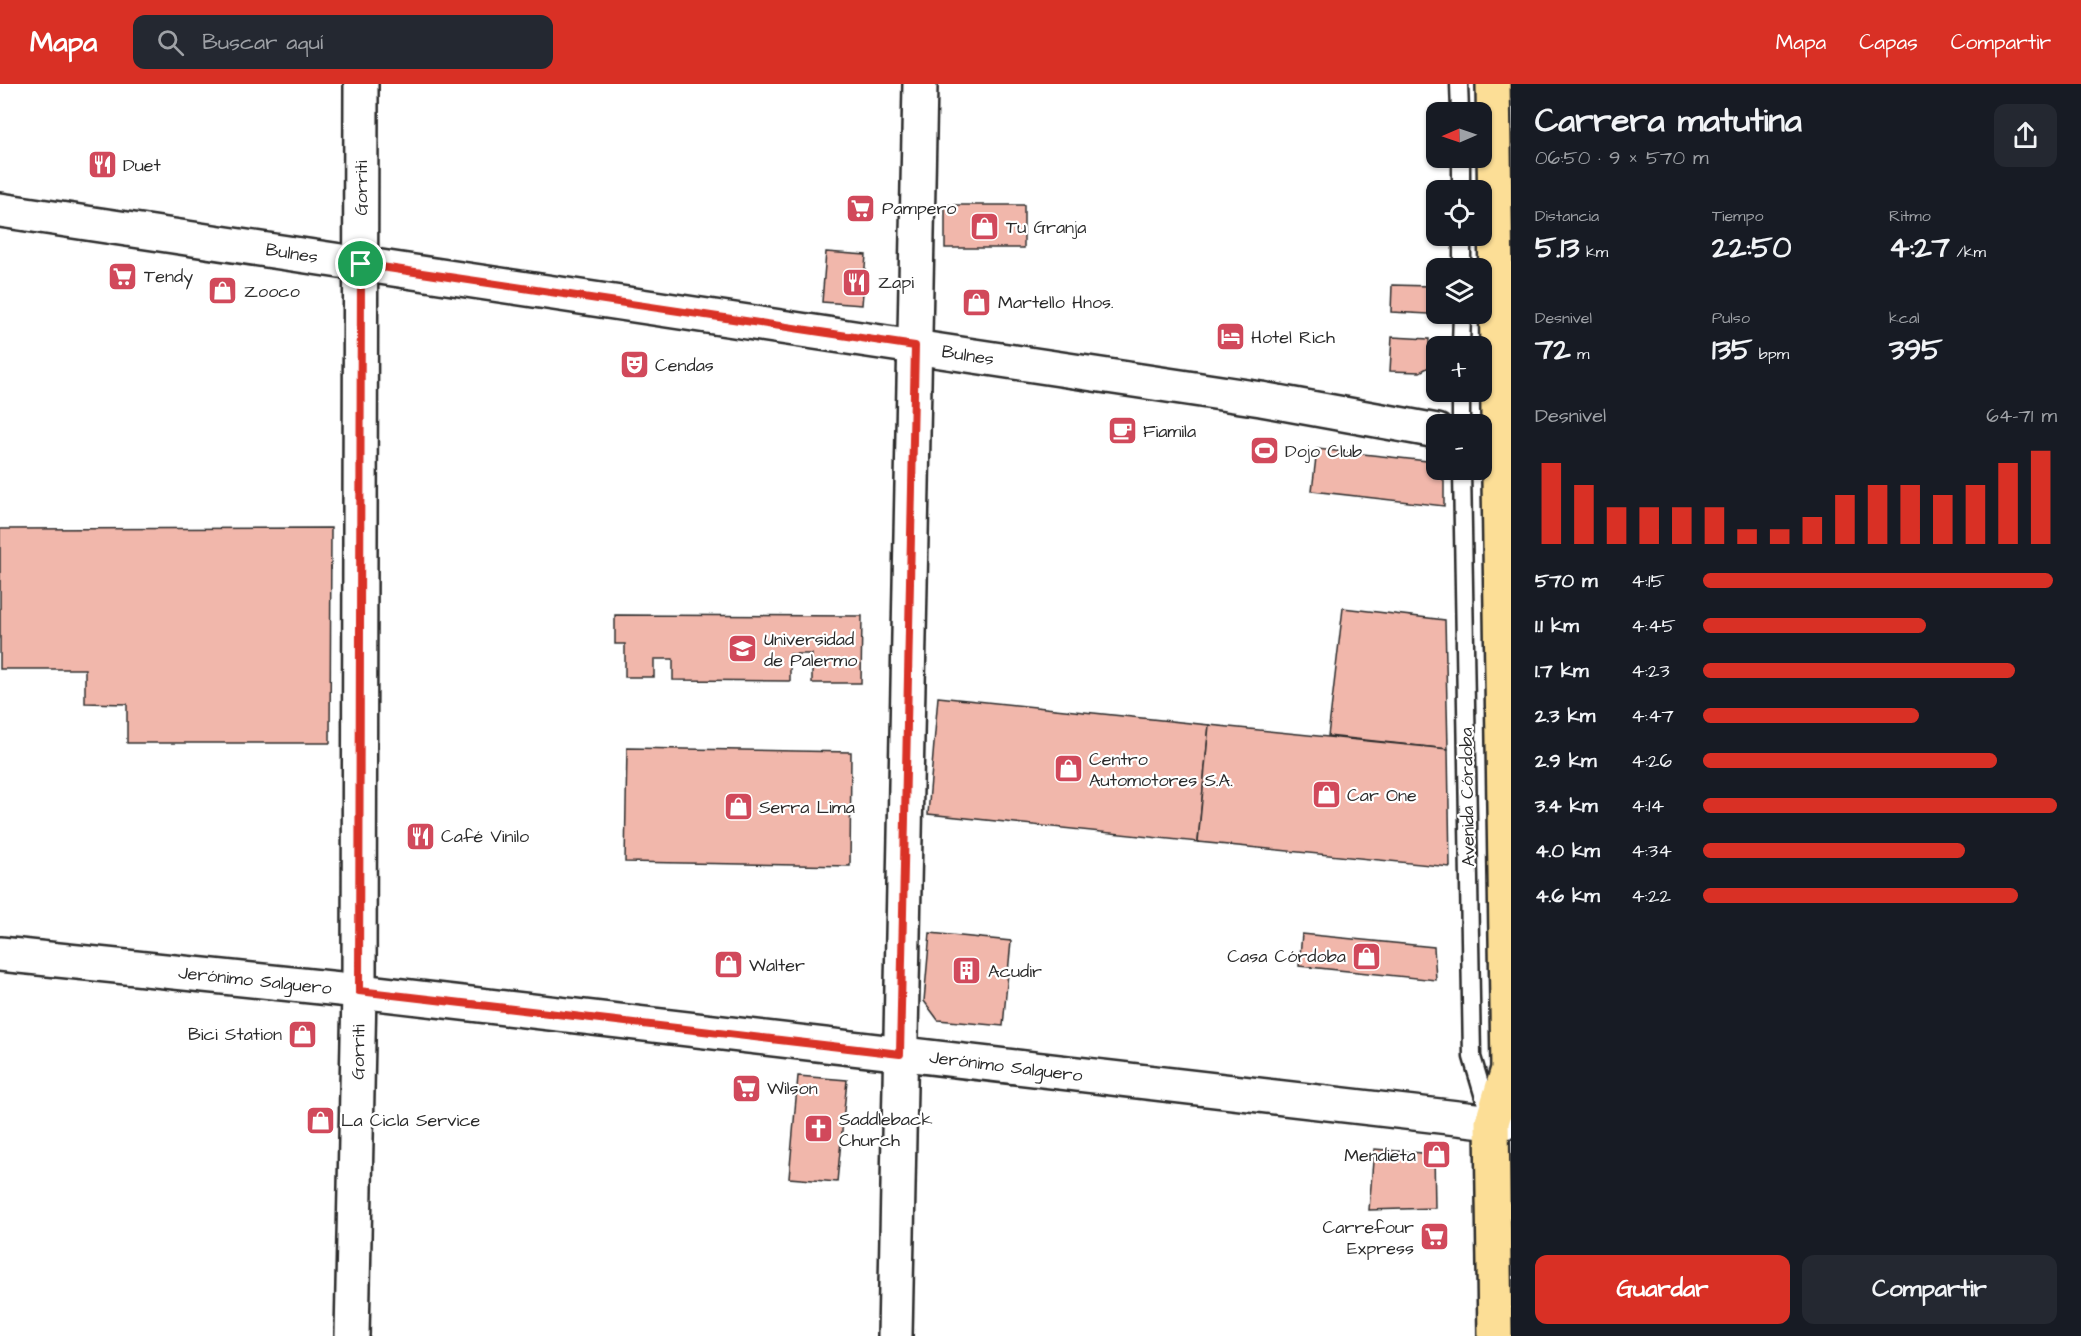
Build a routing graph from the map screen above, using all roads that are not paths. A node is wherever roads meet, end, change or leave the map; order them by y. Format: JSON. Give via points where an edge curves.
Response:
{"nodes":[{"id":1,"x":361,"y":84,"type":"edge"},
{"id":2,"x":920,"y":84,"type":"edge"},
{"id":3,"x":1459,"y":84,"type":"edge"},
{"id":4,"x":1493,"y":84,"type":"edge"},
{"id":5,"x":1460,"y":102,"type":"edge"},
{"id":6,"x":0,"y":210,"type":"edge"},
{"id":7,"x":361,"y":264,"type":"junction"},
{"id":8,"x":915,"y":346,"type":"junction"},
{"id":9,"x":1426,"y":429,"type":"edge"},
{"id":10,"x":1497,"y":437,"type":"edge"},
{"id":11,"x":1462,"y":480,"type":"edge"},
{"id":12,"x":0,"y":954,"type":"edge"},
{"id":13,"x":359,"y":991,"type":"junction"},
{"id":14,"x":900,"y":1054,"type":"junction"},
{"id":15,"x":1501,"y":1122,"type":"edge"},
{"id":16,"x":1502,"y":1263,"type":"edge"},
{"id":17,"x":352,"y":1336,"type":"edge"},
{"id":18,"x":895,"y":1336,"type":"edge"},
{"id":19,"x":1495,"y":1336,"type":"edge"}],
"edges":[{"from":1,"to":7,"type":"street","name":"Gorriti"},
{"from":2,"to":8,"type":"street"},
{"from":3,"to":5,"type":"lane"},
{"from":4,"to":10,"type":"main road","name":"Avenida Córdoba"},
{"from":6,"to":7,"type":"street","name":"Bulnes"},
{"from":7,"to":8,"type":"street","name":"Bulnes"},
{"from":7,"to":13,"type":"street","name":"Gorriti"},
{"from":8,"to":9,"type":"street","name":"Bulnes","via":[[1261,399]]},
{"from":8,"to":14,"type":"street"},
{"from":10,"to":15,"type":"main road","name":"Avenida Córdoba","via":[[1508,1069]]},
{"from":11,"to":15,"type":"lane","name":"Avenida Córdoba","via":[[1472,1057]]},
{"from":12,"to":13,"type":"street","name":"Jerónimo Salguero"},
{"from":13,"to":14,"type":"street","name":"Jerónimo Salguero"},
{"from":13,"to":17,"type":"street","name":"Gorriti"},
{"from":14,"to":15,"type":"street","name":"Jerónimo Salguero"},
{"from":14,"to":18,"type":"street"},
{"from":15,"to":16,"type":"main road","name":"Avenida Córdoba"},
{"from":16,"to":19,"type":"main road","name":"Avenida Córdoba"}]}
